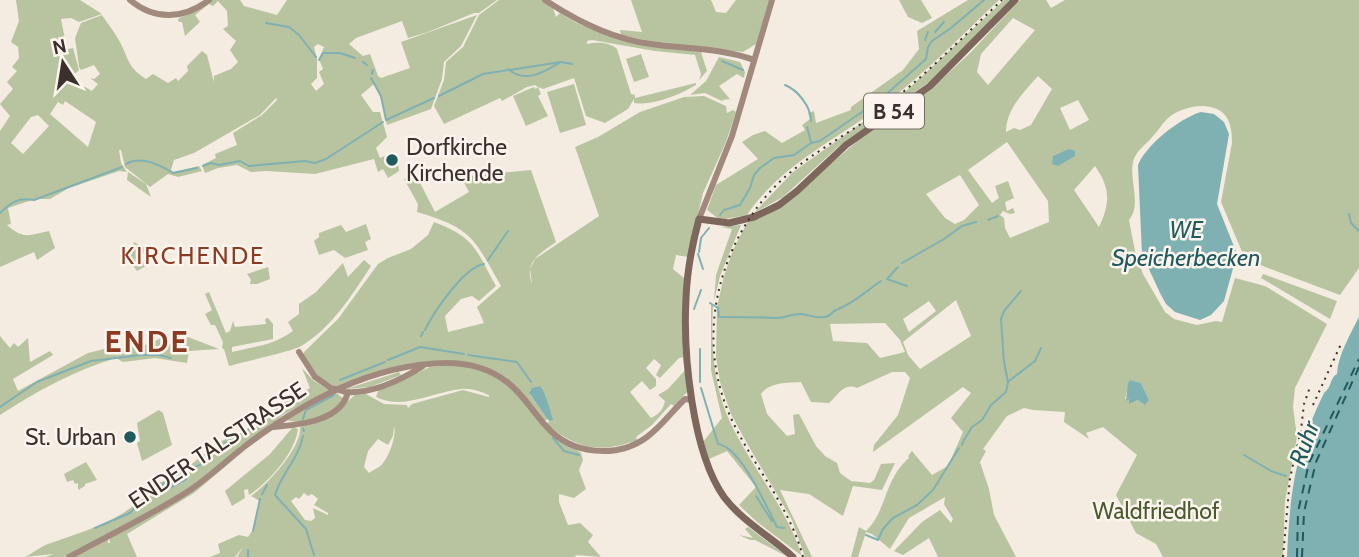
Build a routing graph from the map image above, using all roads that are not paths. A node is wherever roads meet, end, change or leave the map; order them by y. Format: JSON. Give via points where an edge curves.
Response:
{"nodes":[{"id":1,"x":209,"y":0,"type":"edge"},
{"id":2,"x":545,"y":0,"type":"edge"},
{"id":3,"x":772,"y":0,"type":"edge"},
{"id":4,"x":1015,"y":0,"type":"edge"},
{"id":5,"x":133,"y":2,"type":"edge"},
{"id":6,"x":758,"y":44,"type":"junction"},
{"id":7,"x":737,"y":56,"type":"junction"},
{"id":8,"x":754,"y":61,"type":"junction"},
{"id":9,"x":699,"y":219,"type":"junction"},
{"id":10,"x":718,"y":223,"type":"junction"},
{"id":11,"x":694,"y":237,"type":"junction"},
{"id":12,"x":300,"y":352,"type":"dead end"},
{"id":13,"x":425,"y":365,"type":"junction"},
{"id":14,"x":345,"y":392,"type":"junction"},
{"id":15,"x":692,"y":400,"type":"junction"},
{"id":16,"x":283,"y":418,"type":"junction"},
{"id":17,"x":297,"y":425,"type":"junction"},
{"id":18,"x":271,"y":427,"type":"junction"},
{"id":19,"x":742,"y":518,"type":"junction"},
{"id":20,"x":69,"y":557,"type":"edge"},
{"id":21,"x":793,"y":557,"type":"edge"},
{"id":22,"x":800,"y":557,"type":"edge"}],
"edges":[{"from":1,"to":5,"type":"main road","via":[[172,16],[152,13]]},
{"from":2,"to":7,"type":"main road","via":[[611,34]]},
{"from":3,"to":6,"type":"main road"},
{"from":4,"to":10,"type":"main road","number":"B 54","via":[[930,86],[846,145],[779,205],[754,217]]},
{"from":6,"to":7,"type":"main road"},
{"from":6,"to":8,"type":"main road"},
{"from":7,"to":8,"type":"main road"},
{"from":8,"to":9,"type":"main road","via":[[732,135]]},
{"from":9,"to":10,"type":"main road","number":"B 54"},
{"from":9,"to":11,"type":"main road"},
{"from":10,"to":11,"type":"main road","number":"B 54"},
{"from":11,"to":15,"type":"main road","via":[[686,297]]},
{"from":12,"to":14,"type":"main road","bridge":true,"via":[[315,377]]},
{"from":13,"to":14,"type":"main road","via":[[376,388]]},
{"from":13,"to":15,"type":"main road","name":"ENDER TALSTRASSE","via":[[458,363],[495,375],[527,401],[552,432],[589,450],[615,451],[638,442]]},
{"from":13,"to":16,"type":"main road","name":"ENDER TALSTRASSE","via":[[351,384]]},
{"from":14,"to":17,"type":"main road","via":[[344,403],[336,410]]},
{"from":15,"to":19,"type":"main road","via":[[707,467]]},
{"from":16,"to":17,"type":"main road"},
{"from":16,"to":18,"type":"main road","name":"ENDER TALSTRASSE"},
{"from":17,"to":18,"type":"main road"},
{"from":18,"to":20,"type":"main road","name":"ENDER TALSTRASSE","via":[[163,507]]},
{"from":19,"to":21,"type":"main road"},
{"from":19,"to":22,"type":"main road"}]}
